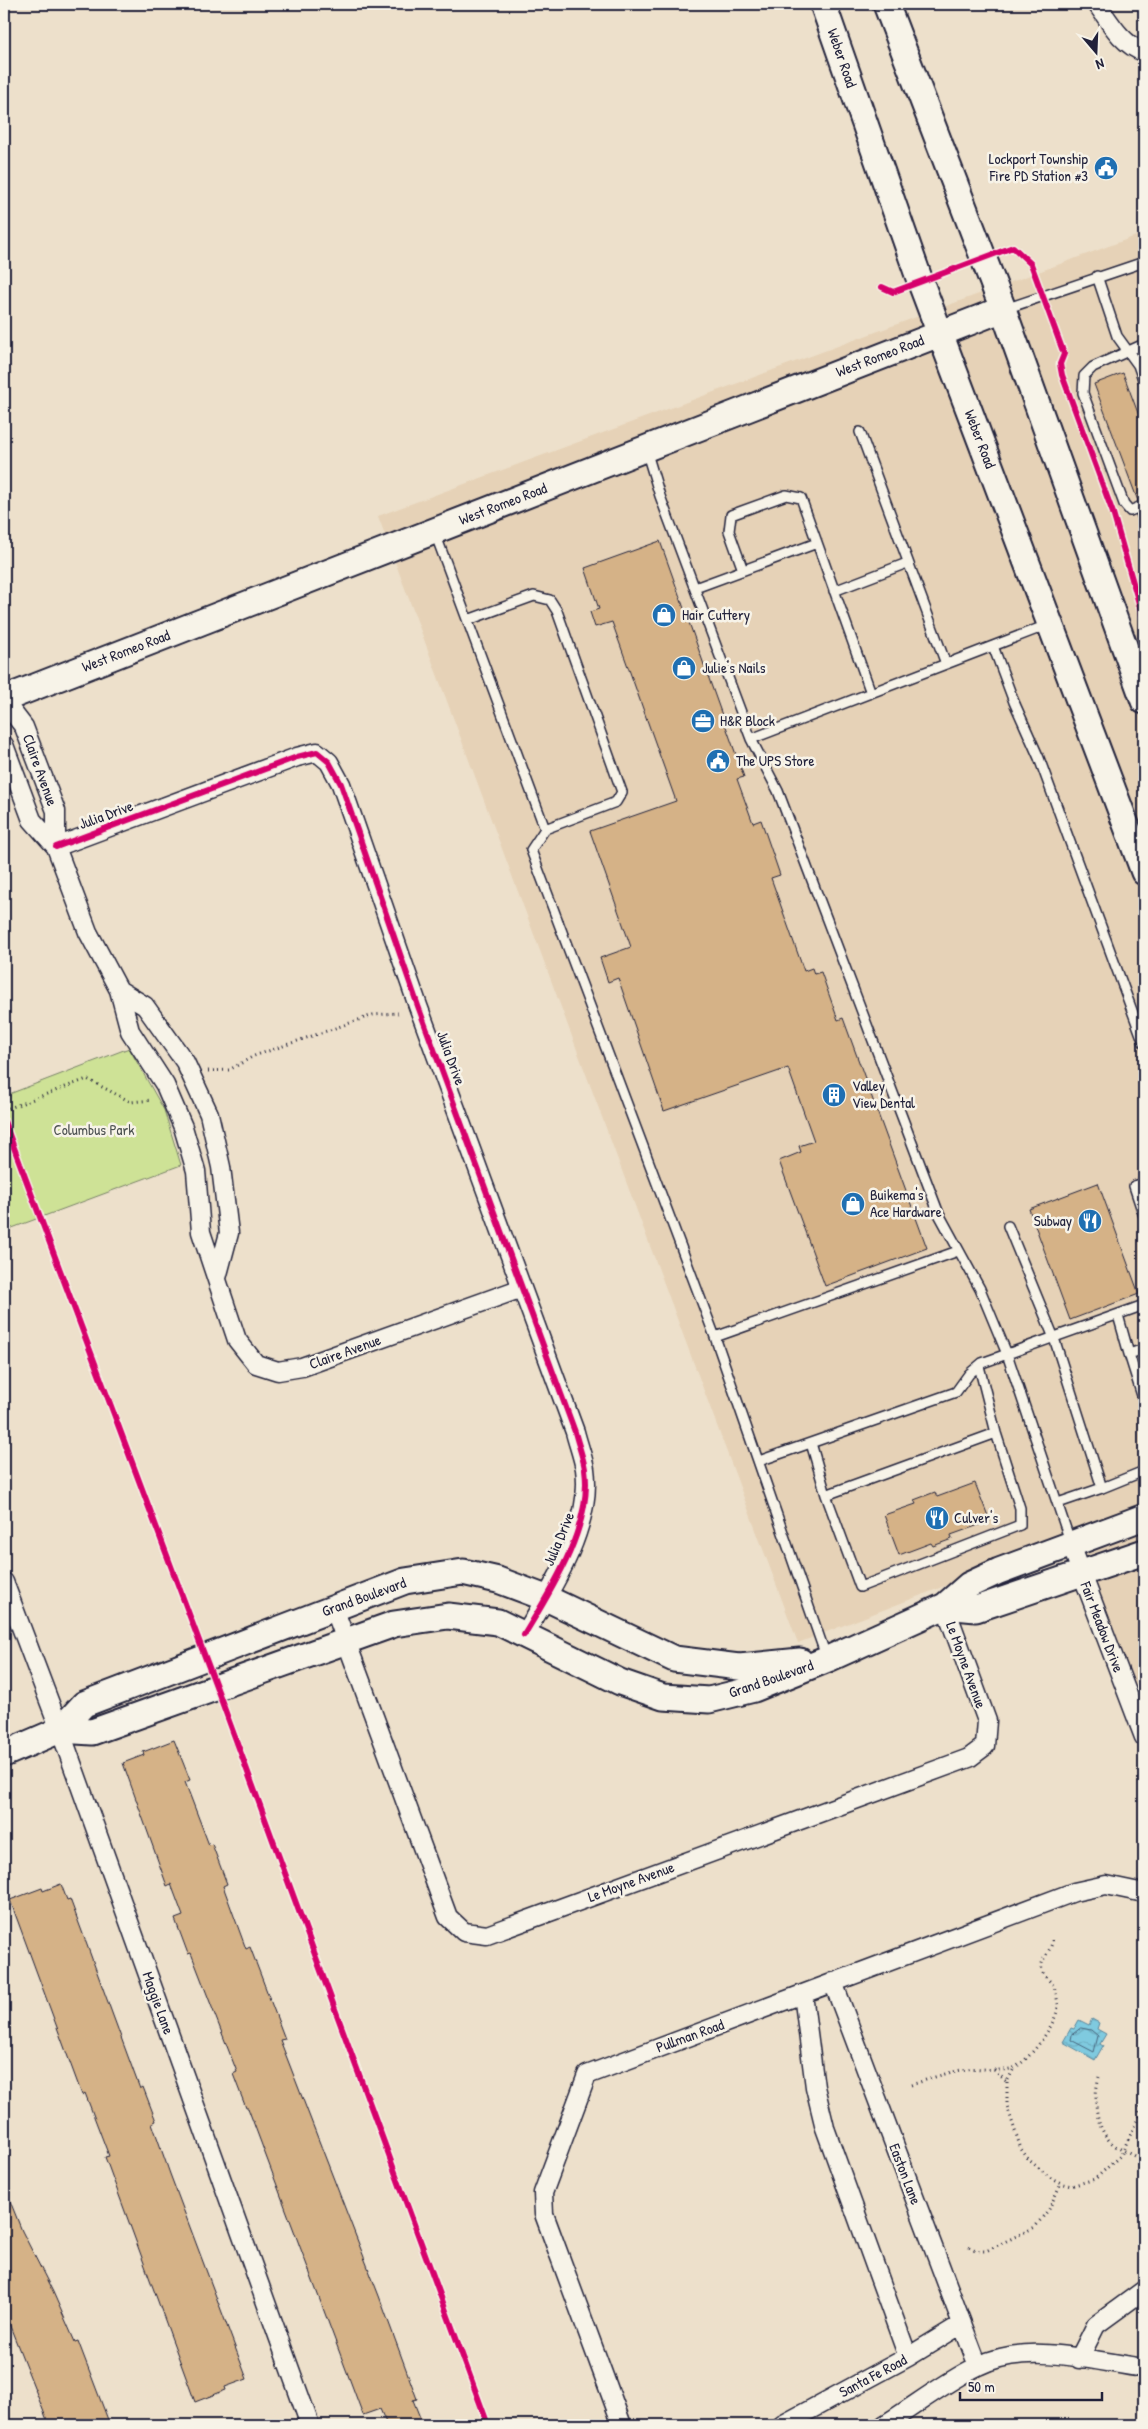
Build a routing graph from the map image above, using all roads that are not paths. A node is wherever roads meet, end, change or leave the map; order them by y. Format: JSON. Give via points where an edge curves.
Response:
{"nodes":[{"id":1,"x":822,"y":4,"type":"edge"},
{"id":2,"x":886,"y":4,"type":"edge"},
{"id":3,"x":1097,"y":4,"type":"edge"},
{"id":4,"x":1144,"y":52,"type":"edge"},
{"id":5,"x":1144,"y":262,"type":"edge"},
{"id":6,"x":1096,"y":276,"type":"junction"},
{"id":7,"x":1003,"y":309,"type":"junction"},
{"id":8,"x":940,"y":333,"type":"junction"},
{"id":9,"x":1144,"y":344,"type":"edge"},
{"id":10,"x":1129,"y":352,"type":"junction"},
{"id":11,"x":1144,"y":382,"type":"edge"},
{"id":12,"x":860,"y":432,"type":"dead end"},
{"id":13,"x":646,"y":448,"type":"junction"},
{"id":14,"x":1142,"y":506,"type":"edge"},
{"id":15,"x":1144,"y":521,"type":"edge"},
{"id":16,"x":434,"y":531,"type":"junction"},
{"id":17,"x":817,"y":543,"type":"junction"},
{"id":18,"x":907,"y":563,"type":"junction"},
{"id":19,"x":742,"y":570,"type":"junction"},
{"id":20,"x":694,"y":588,"type":"junction"},
{"id":21,"x":834,"y":591,"type":"junction"},
{"id":22,"x":468,"y":620,"type":"junction"},
{"id":23,"x":1050,"y":624,"type":"junction"},
{"id":24,"x":993,"y":646,"type":"junction"},
{"id":25,"x":946,"y":664,"type":"junction"},
{"id":26,"x":871,"y":693,"type":"junction"},
{"id":27,"x":4,"y":700,"type":"edge"},
{"id":28,"x":1144,"y":701,"type":"edge"},
{"id":29,"x":751,"y":739,"type":"junction"},
{"id":30,"x":4,"y":745,"type":"edge"},
{"id":31,"x":545,"y":829,"type":"junction"},
{"id":32,"x":56,"y":847,"type":"junction"},
{"id":33,"x":1144,"y":872,"type":"edge"},
{"id":34,"x":119,"y":990,"type":"junction"},
{"id":35,"x":1144,"y":1043,"type":"edge"},
{"id":36,"x":1144,"y":1183,"type":"edge"},
{"id":37,"x":1144,"y":1216,"type":"edge"},
{"id":38,"x":1008,"y":1226,"type":"dead end"},
{"id":39,"x":958,"y":1251,"type":"junction"},
{"id":40,"x":218,"y":1278,"type":"junction"},
{"id":41,"x":522,"y":1288,"type":"junction"},
{"id":42,"x":1144,"y":1305,"type":"edge"},
{"id":43,"x":1118,"y":1315,"type":"junction"},
{"id":44,"x":714,"y":1337,"type":"junction"},
{"id":45,"x":1054,"y":1338,"type":"junction"},
{"id":46,"x":1144,"y":1348,"type":"edge"},
{"id":47,"x":1007,"y":1354,"type":"junction"},
{"id":48,"x":1129,"y":1354,"type":"junction"},
{"id":49,"x":979,"y":1366,"type":"junction"},
{"id":50,"x":1144,"y":1402,"type":"edge"},
{"id":51,"x":996,"y":1432,"type":"junction"},
{"id":52,"x":812,"y":1443,"type":"junction"},
{"id":53,"x":760,"y":1461,"type":"junction"},
{"id":54,"x":1144,"y":1471,"type":"edge"},
{"id":55,"x":1102,"y":1488,"type":"junction"},
{"id":56,"x":826,"y":1495,"type":"junction"},
{"id":57,"x":1058,"y":1503,"type":"junction"},
{"id":58,"x":1144,"y":1517,"type":"edge"},
{"id":59,"x":1071,"y":1544,"type":"junction"},
{"id":60,"x":1144,"y":1552,"type":"edge"},
{"id":61,"x":1082,"y":1574,"type":"junction"},
{"id":62,"x":4,"y":1582,"type":"edge"},
{"id":63,"x":546,"y":1598,"type":"junction"},
{"id":64,"x":945,"y":1606,"type":"junction"},
{"id":65,"x":334,"y":1608,"type":"junction"},
{"id":66,"x":524,"y":1635,"type":"junction"},
{"id":67,"x":346,"y":1641,"type":"junction"},
{"id":68,"x":828,"y":1659,"type":"junction"},
{"id":69,"x":60,"y":1730,"type":"junction"},
{"id":70,"x":1144,"y":1737,"type":"edge"},
{"id":71,"x":4,"y":1754,"type":"edge"},
{"id":72,"x":1144,"y":1893,"type":"edge"},
{"id":73,"x":833,"y":1982,"type":"junction"},
{"id":74,"x":803,"y":1994,"type":"junction"},
{"id":75,"x":1144,"y":2290,"type":"edge"},
{"id":76,"x":962,"y":2324,"type":"junction"},
{"id":77,"x":908,"y":2358,"type":"junction"},
{"id":78,"x":1079,"y":2359,"type":"junction"},
{"id":79,"x":978,"y":2366,"type":"junction"},
{"id":80,"x":1144,"y":2368,"type":"edge"},
{"id":81,"x":310,"y":2425,"type":"edge"},
{"id":82,"x":622,"y":2425,"type":"edge"},
{"id":83,"x":782,"y":2425,"type":"edge"},
{"id":84,"x":884,"y":2425,"type":"edge"}],
"edges":[{"from":1,"to":8,"type":"main road","name":"Weber Road"},
{"from":2,"to":7,"type":"main road"},
{"from":3,"to":4,"type":"street","via":[[1120,36]]},
{"from":5,"to":6,"type":"lane"},
{"from":6,"to":7,"type":"lane"},
{"from":6,"to":10,"type":"lane","via":[[1117,336]]},
{"from":7,"to":8,"type":"main road","name":"West Romeo Road"},
{"from":7,"to":28,"type":"main road"},
{"from":8,"to":13,"type":"main road","name":"West Romeo Road"},
{"from":8,"to":23,"type":"main road","name":"Weber Road"},
{"from":9,"to":10,"type":"lane"},
{"from":10,"to":11,"type":"lane"},
{"from":10,"to":14,"type":"lane","via":[[1093,367],[1084,376],[1083,393],[1124,504],[1130,511]]},
{"from":12,"to":18,"type":"lane"},
{"from":13,"to":16,"type":"main road","name":"West Romeo Road"},
{"from":13,"to":20,"type":"lane"},
{"from":14,"to":15,"type":"lane"},
{"from":16,"to":22,"type":"lane"},
{"from":16,"to":27,"type":"main road","name":"West Romeo Road"},
{"from":17,"to":19,"type":"lane"},
{"from":17,"to":19,"type":"lane","via":[[801,498],[786,495],[731,515],[729,531]]},
{"from":17,"to":21,"type":"lane"},
{"from":18,"to":21,"type":"lane"},
{"from":18,"to":25,"type":"lane"},
{"from":19,"to":20,"type":"lane"},
{"from":20,"to":29,"type":"lane"},
{"from":21,"to":26,"type":"lane"},
{"from":22,"to":31,"type":"lane"},
{"from":22,"to":31,"type":"lane","via":[[534,596],[550,600],[557,611],[622,792],[616,802]]},
{"from":23,"to":24,"type":"lane"},
{"from":23,"to":33,"type":"main road","name":"Weber Road"},
{"from":24,"to":25,"type":"lane"},
{"from":24,"to":35,"type":"lane","via":[[1040,758]]},
{"from":25,"to":26,"type":"lane"},
{"from":26,"to":29,"type":"lane"},
{"from":27,"to":32,"type":"street","name":"Claire Avenue","via":[[24,727],[56,811]]},
{"from":29,"to":39,"type":"lane","via":[[778,791],[938,1214]]},
{"from":30,"to":32,"type":"street","name":"Claire Avenue","via":[[32,820]]},
{"from":31,"to":44,"type":"lane","via":[[532,850]]},
{"from":32,"to":34,"type":"street","name":"Claire Avenue","via":[[88,932]]},
{"from":32,"to":41,"type":"street","name":"Julia Drive","via":[[297,757],[317,752],[329,762],[341,784],[418,1006]]},
{"from":34,"to":40,"type":"street","name":"Claire Avenue","via":[[130,1031],[165,1085],[183,1127],[196,1171],[201,1232]]},
{"from":34,"to":40,"type":"street","via":[[145,1006],[185,1062],[210,1114],[222,1167],[229,1233]]},
{"from":36,"to":37,"type":"lane","via":[[1134,1186]]},
{"from":38,"to":45,"type":"lane"},
{"from":39,"to":44,"type":"lane"},
{"from":39,"to":47,"type":"lane","via":[[980,1289]]},
{"from":40,"to":41,"type":"street","name":"Claire Avenue","via":[[237,1340],[256,1364],[278,1371],[302,1367]]},
{"from":41,"to":63,"type":"street","name":"Julia Drive","via":[[575,1432],[585,1470],[584,1513]]},
{"from":42,"to":43,"type":"lane"},
{"from":43,"to":45,"type":"lane"},
{"from":43,"to":48,"type":"lane"},
{"from":44,"to":53,"type":"lane"},
{"from":45,"to":47,"type":"lane"},
{"from":45,"to":55,"type":"lane"},
{"from":46,"to":48,"type":"lane"},
{"from":47,"to":49,"type":"lane"},
{"from":47,"to":57,"type":"lane"},
{"from":48,"to":50,"type":"lane"},
{"from":49,"to":51,"type":"lane"},
{"from":49,"to":52,"type":"lane","via":[[956,1392]]},
{"from":51,"to":56,"type":"lane"},
{"from":51,"to":56,"type":"lane","via":[[1020,1508],[1020,1525],[860,1587]]},
{"from":52,"to":53,"type":"lane"},
{"from":52,"to":56,"type":"lane"},
{"from":53,"to":68,"type":"lane"},
{"from":54,"to":55,"type":"lane"},
{"from":55,"to":57,"type":"lane"},
{"from":57,"to":59,"type":"lane"},
{"from":58,"to":59,"type":"main road","name":"Grand Boulevard"},
{"from":59,"to":61,"type":"street","name":"Fair Meadow Drive"},
{"from":59,"to":64,"type":"main road","name":"Grand Boulevard","via":[[999,1571],[969,1586]]},
{"from":60,"to":61,"type":"main road","name":"Grand Boulevard"},
{"from":61,"to":64,"type":"main road","name":"Grand Boulevard","via":[[976,1609]]},
{"from":61,"to":70,"type":"street","name":"Fair Meadow Drive"},
{"from":62,"to":69,"type":"street","name":"Maggie Lane"},
{"from":63,"to":65,"type":"main road","name":"Grand Boulevard","via":[[498,1580],[463,1572],[405,1581]]},
{"from":63,"to":66,"type":"street","name":"Julia Drive"},
{"from":63,"to":68,"type":"main road","name":"Grand Boulevard","via":[[674,1659],[739,1667]]},
{"from":64,"to":67,"type":"street","name":"Le Moyne Avenue","via":[[987,1721],[984,1746],[969,1758],[487,1935],[464,1932],[448,1916]]},
{"from":64,"to":68,"type":"main road","name":"Grand Boulevard"},
{"from":65,"to":67,"type":"street","name":"Le Moyne Avenue"},
{"from":65,"to":69,"type":"main road","name":"Grand Boulevard","via":[[84,1704]]},
{"from":66,"to":67,"type":"main road","name":"Grand Boulevard","via":[[498,1622],[448,1616],[394,1624]]},
{"from":66,"to":68,"type":"main road","name":"Grand Boulevard","via":[[620,1682],[663,1697],[709,1700],[754,1689]]},
{"from":67,"to":69,"type":"main road","name":"Grand Boulevard","via":[[92,1732]]},
{"from":69,"to":71,"type":"main road","name":"Grand Boulevard"},
{"from":69,"to":81,"type":"street","name":"Maggie Lane"},
{"from":72,"to":73,"type":"street","name":"Pullman Road","via":[[1106,1885],[1074,1892]]},
{"from":73,"to":74,"type":"street","name":"Pullman Road"},
{"from":73,"to":76,"type":"street","name":"Easton Lane"},
{"from":74,"to":77,"type":"street","via":[[815,2087],[825,2128]]},
{"from":74,"to":82,"type":"street","name":"Pullman Road","via":[[587,2075],[544,2193],[544,2214]]},
{"from":75,"to":78,"type":"street","via":[[1096,2325]]},
{"from":76,"to":77,"type":"street","name":"Santa Fe Road"},
{"from":76,"to":79,"type":"street","name":"Easton Lane"},
{"from":77,"to":83,"type":"street","name":"Santa Fe Road"},
{"from":78,"to":79,"type":"street","via":[[1038,2354],[1013,2356]]},
{"from":78,"to":80,"type":"street"},
{"from":79,"to":84,"type":"street"}]}
